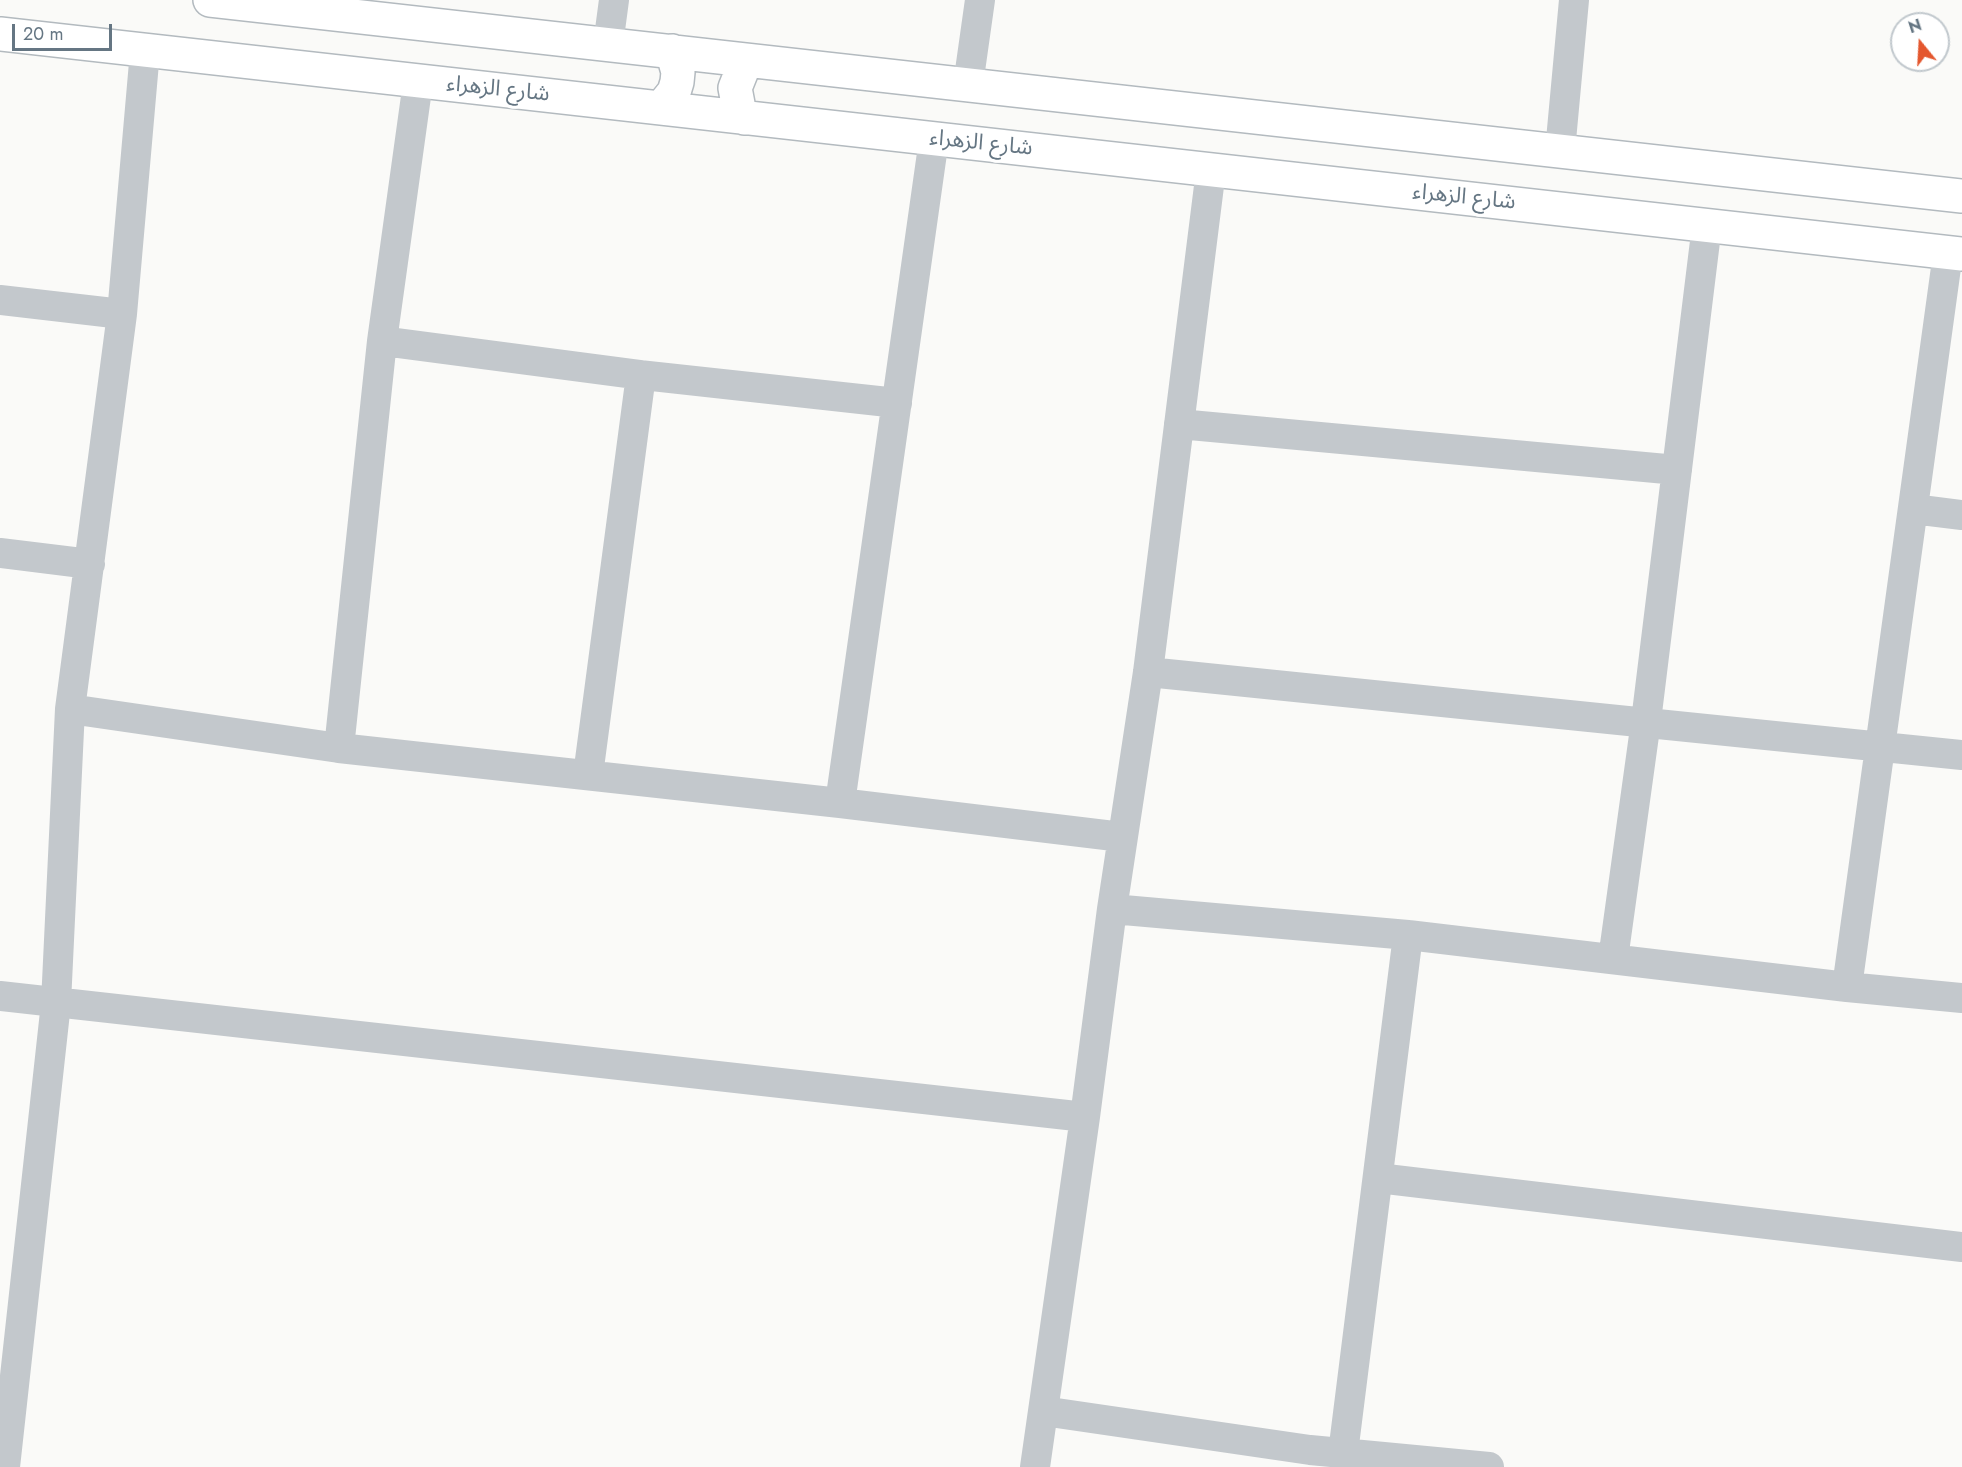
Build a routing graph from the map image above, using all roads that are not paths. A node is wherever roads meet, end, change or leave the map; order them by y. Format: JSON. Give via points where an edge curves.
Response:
{"nodes":[{"id":1,"x":210,"y":0,"type":"edge"},
{"id":2,"x":614,"y":0,"type":"edge"},
{"id":3,"x":980,"y":0,"type":"edge"},
{"id":4,"x":1574,"y":0,"type":"edge"},
{"id":5,"x":354,"y":8,"type":"edge"},
{"id":6,"x":0,"y":34,"type":"edge"},
{"id":7,"x":608,"y":45,"type":"junction"},
{"id":8,"x":145,"y":51,"type":"junction"},
{"id":9,"x":672,"y":51,"type":"junction"},
{"id":10,"x":750,"y":60,"type":"junction"},
{"id":11,"x":418,"y":81,"type":"junction"},
{"id":12,"x":968,"y":85,"type":"junction"},
{"id":13,"x":661,"y":108,"type":"junction"},
{"id":14,"x":744,"y":118,"type":"junction"},
{"id":15,"x":934,"y":139,"type":"junction"},
{"id":16,"x":1560,"y":151,"type":"junction"},
{"id":17,"x":1211,"y":170,"type":"junction"},
{"id":18,"x":1962,"y":196,"type":"edge"},
{"id":19,"x":1707,"y":225,"type":"junction"},
{"id":20,"x":1955,"y":254,"type":"edge"},
{"id":21,"x":0,"y":300,"type":"edge"},
{"id":22,"x":122,"y":314,"type":"junction"},
{"id":23,"x":382,"y":341,"type":"junction"},
{"id":24,"x":640,"y":375,"type":"junction"},
{"id":25,"x":897,"y":403,"type":"junction"},
{"id":26,"x":1179,"y":424,"type":"junction"},
{"id":27,"x":1677,"y":470,"type":"junction"},
{"id":28,"x":1913,"y":509,"type":"junction"},
{"id":29,"x":1962,"y":515,"type":"edge"},
{"id":30,"x":0,"y":553,"type":"edge"},
{"id":31,"x":90,"y":564,"type":"junction"},
{"id":32,"x":1148,"y":672,"type":"junction"},
{"id":33,"x":70,"y":709,"type":"junction"},
{"id":34,"x":1646,"y":722,"type":"junction"},
{"id":35,"x":1881,"y":746,"type":"junction"},
{"id":36,"x":339,"y":748,"type":"junction"},
{"id":37,"x":1962,"y":754,"type":"edge"},
{"id":38,"x":588,"y":776,"type":"junction"},
{"id":39,"x":840,"y":803,"type":"junction"},
{"id":40,"x":1122,"y":837,"type":"junction"},
{"id":41,"x":1112,"y":909,"type":"junction"},
{"id":42,"x":1408,"y":935,"type":"junction"},
{"id":43,"x":1613,"y":959,"type":"junction"},
{"id":44,"x":1847,"y":987,"type":"junction"},
{"id":45,"x":0,"y":996,"type":"edge"},
{"id":46,"x":1962,"y":998,"type":"edge"},
{"id":47,"x":56,"y":1003,"type":"junction"},
{"id":48,"x":1085,"y":1117,"type":"junction"},
{"id":49,"x":1378,"y":1178,"type":"junction"},
{"id":50,"x":1962,"y":1247,"type":"edge"},
{"id":51,"x":13,"y":1283,"type":"edge"},
{"id":52,"x":1043,"y":1411,"type":"junction"},
{"id":53,"x":1343,"y":1453,"type":"junction"},
{"id":54,"x":1309,"y":1458,"type":"edge"},
{"id":55,"x":5,"y":1467,"type":"edge"},
{"id":56,"x":1035,"y":1467,"type":"edge"},
{"id":57,"x":1489,"y":1467,"type":"edge"}],
"edges":[{"from":1,"to":5,"type":"main road"},
{"from":2,"to":7,"type":"street"},
{"from":3,"to":12,"type":"street"},
{"from":4,"to":16,"type":"street"},
{"from":5,"to":7,"type":"main road"},
{"from":6,"to":8,"type":"main road","name":"شارع الزهراء"},
{"from":7,"to":9,"type":"main road"},
{"from":8,"to":11,"type":"main road","name":"شارع الزهراء"},
{"from":8,"to":22,"type":"street"},
{"from":9,"to":10,"type":"main road"},
{"from":9,"to":13,"type":"main road","via":[[677,82]]},
{"from":10,"to":12,"type":"main road"},
{"from":10,"to":14,"type":"main road","via":[[735,87]]},
{"from":11,"to":13,"type":"main road","name":"شارع الزهراء"},
{"from":11,"to":23,"type":"street"},
{"from":12,"to":16,"type":"main road"},
{"from":13,"to":14,"type":"main road","name":"شارع الزهراء"},
{"from":14,"to":15,"type":"main road","name":"شارع الزهراء"},
{"from":15,"to":17,"type":"main road","name":"شارع الزهراء"},
{"from":15,"to":25,"type":"street"},
{"from":16,"to":18,"type":"main road"},
{"from":17,"to":19,"type":"main road","name":"شارع الزهراء"},
{"from":17,"to":26,"type":"street"},
{"from":19,"to":20,"type":"main road","name":"شارع الزهراء"},
{"from":19,"to":27,"type":"street"},
{"from":20,"to":28,"type":"street"},
{"from":21,"to":22,"type":"street"},
{"from":22,"to":31,"type":"street"},
{"from":23,"to":24,"type":"street"},
{"from":23,"to":36,"type":"street"},
{"from":24,"to":25,"type":"street"},
{"from":24,"to":38,"type":"street"},
{"from":25,"to":39,"type":"street"},
{"from":26,"to":27,"type":"street"},
{"from":26,"to":32,"type":"street"},
{"from":27,"to":34,"type":"street"},
{"from":28,"to":29,"type":"street"},
{"from":28,"to":35,"type":"street"},
{"from":30,"to":31,"type":"street"},
{"from":31,"to":33,"type":"street"},
{"from":32,"to":34,"type":"street"},
{"from":32,"to":40,"type":"street"},
{"from":33,"to":36,"type":"street"},
{"from":33,"to":47,"type":"street"},
{"from":34,"to":35,"type":"street"},
{"from":34,"to":43,"type":"street"},
{"from":35,"to":37,"type":"street"},
{"from":35,"to":44,"type":"street"},
{"from":36,"to":38,"type":"street"},
{"from":38,"to":39,"type":"street"},
{"from":39,"to":40,"type":"street"},
{"from":40,"to":41,"type":"street"},
{"from":41,"to":42,"type":"street"},
{"from":41,"to":48,"type":"street"},
{"from":42,"to":43,"type":"street"},
{"from":42,"to":49,"type":"street"},
{"from":43,"to":44,"type":"street"},
{"from":44,"to":46,"type":"street"},
{"from":45,"to":47,"type":"street"},
{"from":47,"to":48,"type":"street"},
{"from":47,"to":51,"type":"street"},
{"from":48,"to":52,"type":"street"},
{"from":49,"to":50,"type":"street"},
{"from":49,"to":53,"type":"street"},
{"from":51,"to":55,"type":"street"},
{"from":52,"to":54,"type":"street"},
{"from":52,"to":56,"type":"street"},
{"from":53,"to":54,"type":"street"},
{"from":53,"to":57,"type":"street"}]}
